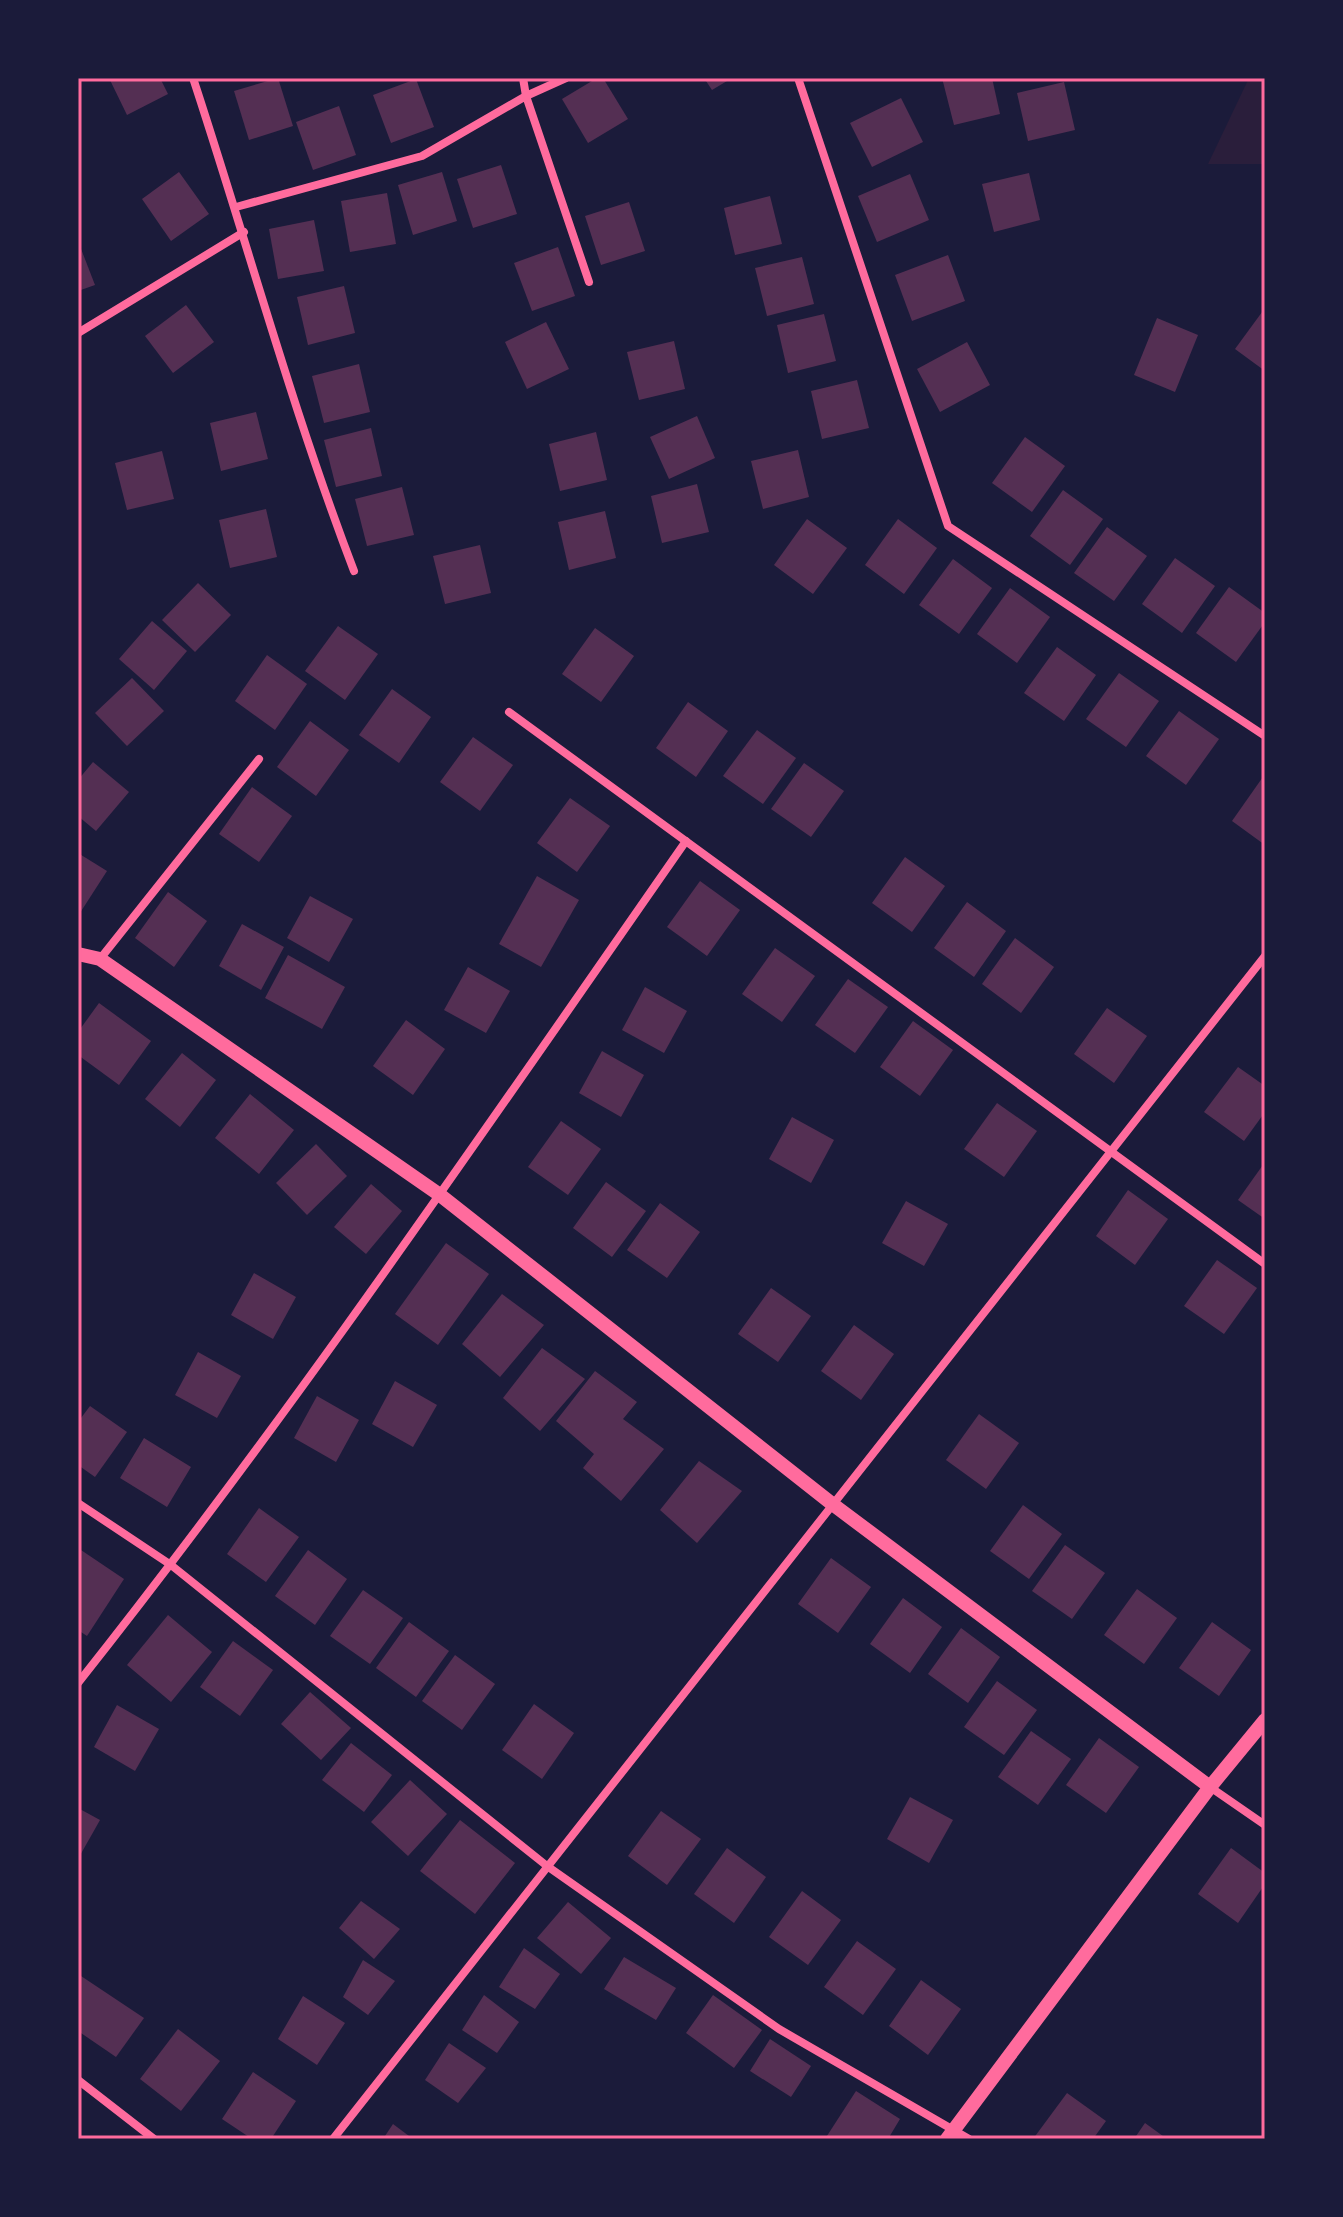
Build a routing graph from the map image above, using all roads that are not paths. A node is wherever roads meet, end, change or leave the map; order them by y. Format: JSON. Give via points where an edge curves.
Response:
{"nodes":[{"id":1,"x":193,"y":78,"type":"edge"},
{"id":2,"x":523,"y":78,"type":"edge"},
{"id":3,"x":566,"y":78,"type":"edge"},
{"id":4,"x":798,"y":78,"type":"edge"},
{"id":5,"x":526,"y":96,"type":"junction"},
{"id":6,"x":236,"y":207,"type":"junction"},
{"id":7,"x":244,"y":232,"type":"junction"},
{"id":8,"x":589,"y":282,"type":"dead end"},
{"id":9,"x":78,"y":333,"type":"edge"},
{"id":10,"x":354,"y":571,"type":"dead end"},
{"id":11,"x":509,"y":712,"type":"dead end"},
{"id":12,"x":1265,"y":736,"type":"edge"},
{"id":13,"x":259,"y":759,"type":"dead end"},
{"id":14,"x":686,"y":841,"type":"junction"},
{"id":15,"x":78,"y":954,"type":"edge"},
{"id":16,"x":1265,"y":956,"type":"edge"},
{"id":17,"x":100,"y":959,"type":"junction"},
{"id":18,"x":1113,"y":1151,"type":"junction"},
{"id":19,"x":440,"y":1195,"type":"junction"},
{"id":20,"x":1265,"y":1264,"type":"edge"},
{"id":21,"x":78,"y":1503,"type":"edge"},
{"id":22,"x":831,"y":1503,"type":"junction"},
{"id":23,"x":171,"y":1565,"type":"junction"},
{"id":24,"x":78,"y":1683,"type":"edge"},
{"id":25,"x":1265,"y":1720,"type":"edge"},
{"id":26,"x":1210,"y":1787,"type":"junction"},
{"id":27,"x":1265,"y":1825,"type":"edge"},
{"id":28,"x":547,"y":1866,"type":"junction"},
{"id":29,"x":78,"y":2080,"type":"edge"},
{"id":30,"x":951,"y":2134,"type":"edge"},
{"id":31,"x":154,"y":2139,"type":"edge"},
{"id":32,"x":333,"y":2139,"type":"edge"},
{"id":33,"x":969,"y":2139,"type":"edge"}],
"edges":[{"from":1,"to":6,"type":"street"},
{"from":2,"to":5,"type":"street"},
{"from":3,"to":5,"type":"street"},
{"from":4,"to":12,"type":"street","via":[[948,526]]},
{"from":5,"to":6,"type":"street","via":[[422,156]]},
{"from":5,"to":8,"type":"street"},
{"from":6,"to":7,"type":"street"},
{"from":7,"to":9,"type":"street"},
{"from":7,"to":10,"type":"street","via":[[280,360]]},
{"from":11,"to":14,"type":"street"},
{"from":13,"to":17,"type":"street"},
{"from":14,"to":18,"type":"street"},
{"from":14,"to":19,"type":"street"},
{"from":15,"to":17,"type":"street"},
{"from":16,"to":18,"type":"street"},
{"from":17,"to":19,"type":"street"},
{"from":18,"to":20,"type":"street"},
{"from":18,"to":22,"type":"street"},
{"from":19,"to":22,"type":"street"},
{"from":19,"to":23,"type":"street"},
{"from":21,"to":23,"type":"street"},
{"from":22,"to":26,"type":"street"},
{"from":22,"to":28,"type":"street"},
{"from":23,"to":24,"type":"street"},
{"from":23,"to":28,"type":"street"},
{"from":25,"to":26,"type":"street"},
{"from":26,"to":27,"type":"street"},
{"from":26,"to":30,"type":"street"},
{"from":28,"to":30,"type":"street","via":[[779,2029]]},
{"from":28,"to":32,"type":"street"},
{"from":29,"to":31,"type":"street"},
{"from":30,"to":33,"type":"street"}]}
